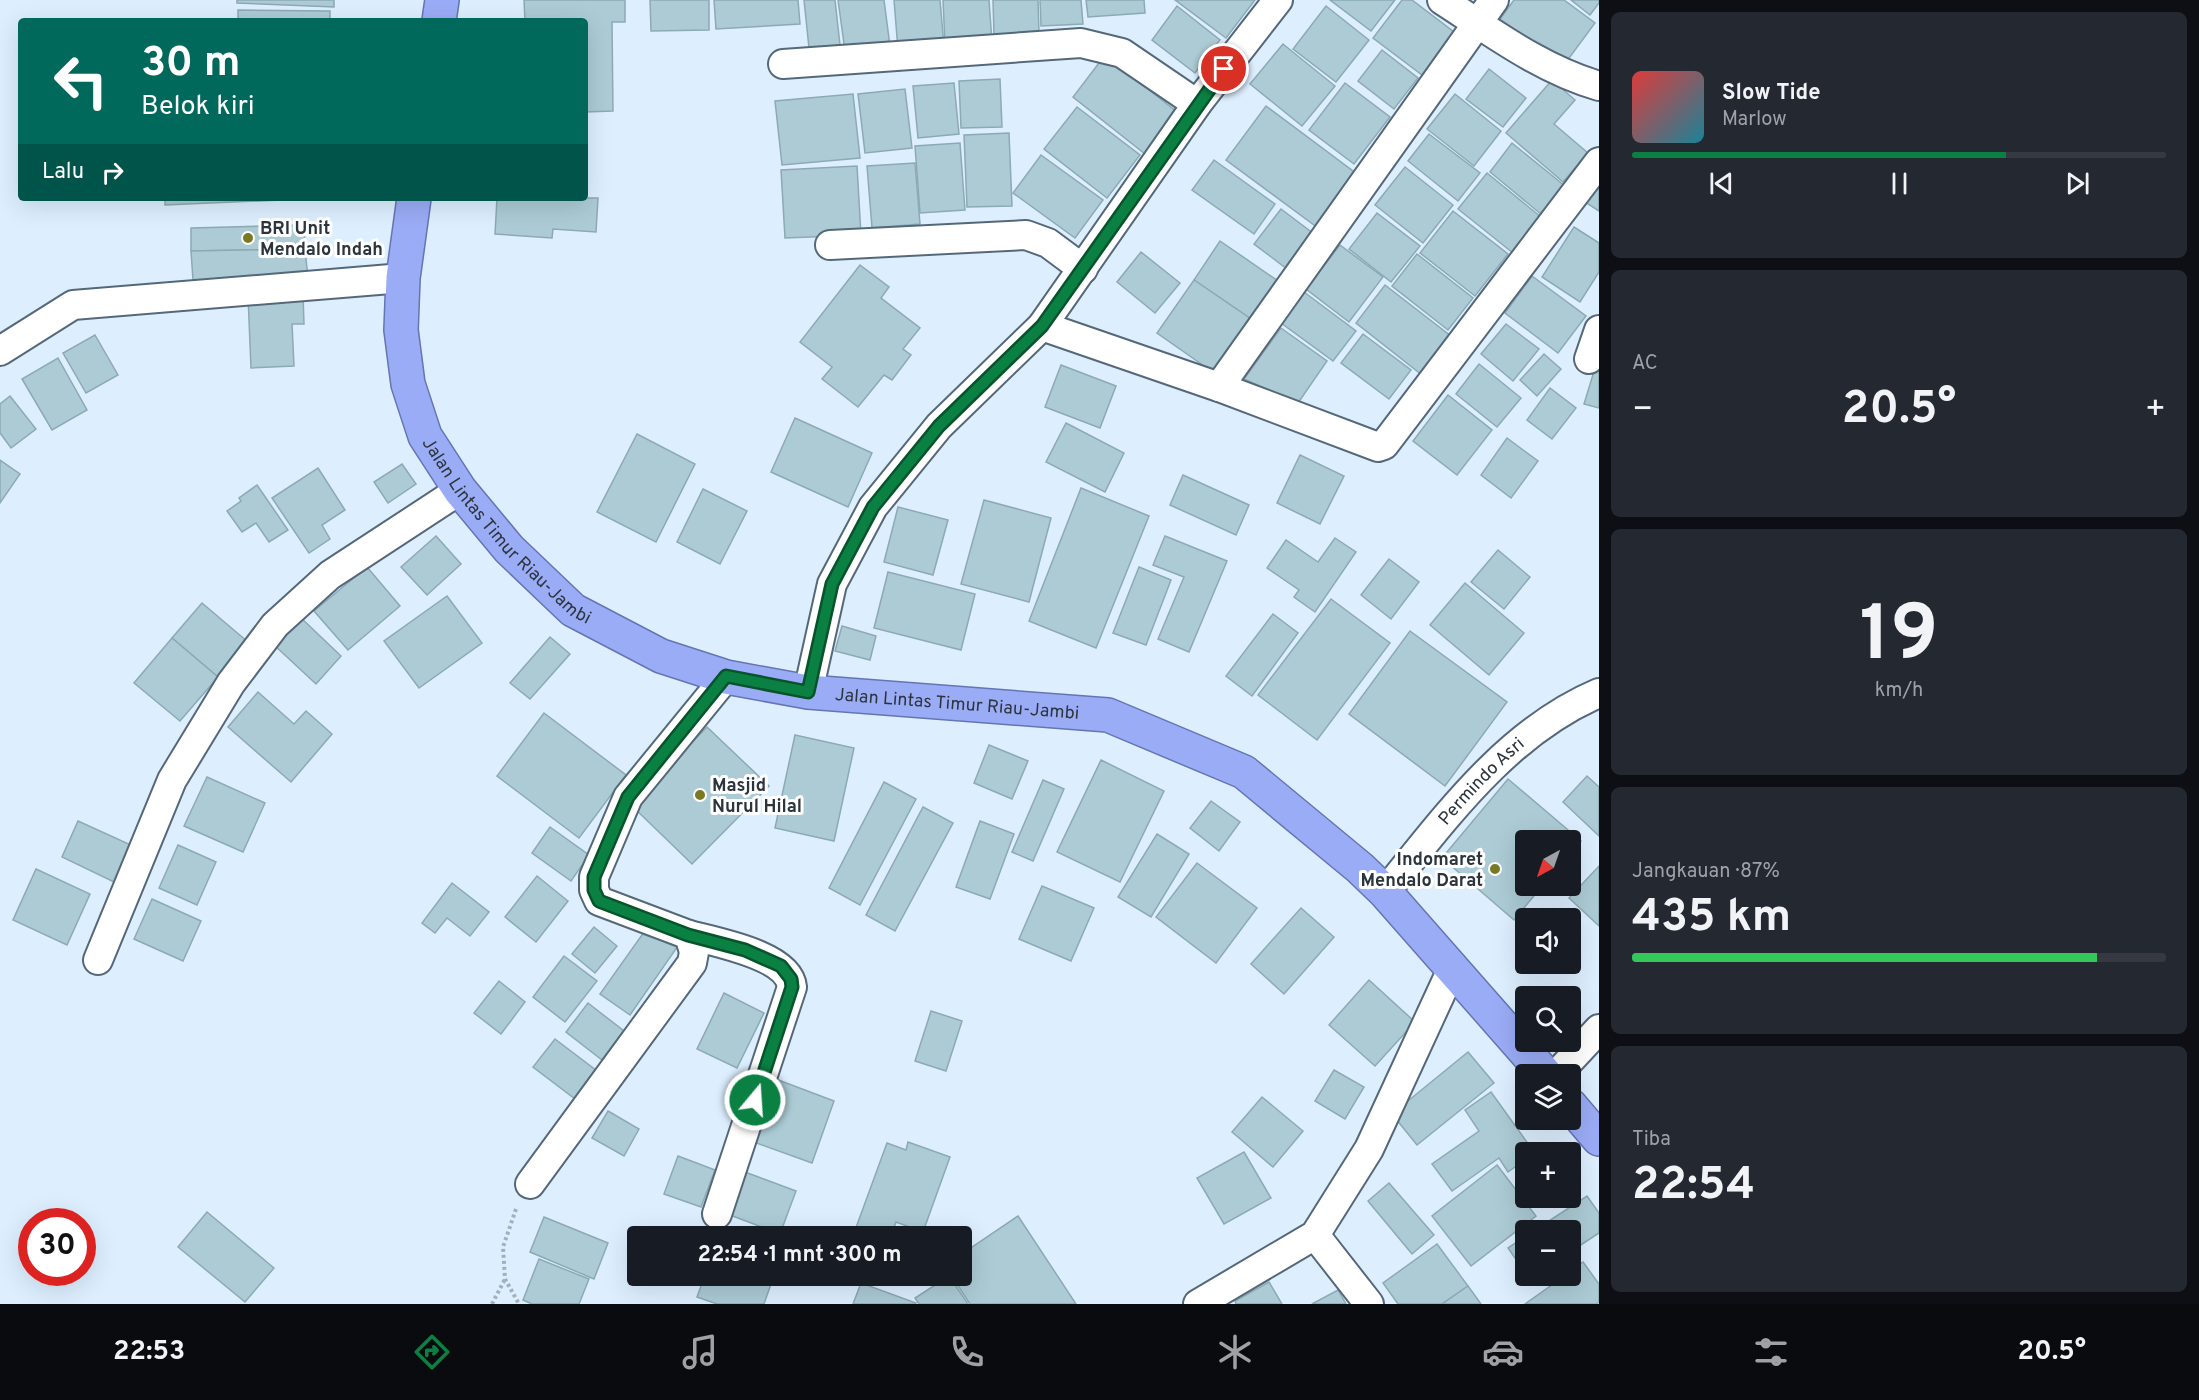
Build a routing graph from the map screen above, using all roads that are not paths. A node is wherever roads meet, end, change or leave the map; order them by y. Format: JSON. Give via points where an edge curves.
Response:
{"nodes":[{"id":1,"x":442,"y":0,"type":"edge"},
{"id":2,"x":1278,"y":0,"type":"edge"},
{"id":3,"x":1442,"y":0,"type":"edge"},
{"id":4,"x":1494,"y":0,"type":"edge"},
{"id":5,"x":440,"y":18,"type":"edge"},
{"id":6,"x":1477,"y":22,"type":"junction"},
{"id":7,"x":783,"y":64,"type":"dead end"},
{"id":8,"x":1599,"y":86,"type":"edge"},
{"id":9,"x":1197,"y":104,"type":"junction"},
{"id":10,"x":1599,"y":162,"type":"edge"},
{"id":11,"x":414,"y":201,"type":"edge"},
{"id":12,"x":830,"y":245,"type":"dead end"},
{"id":13,"x":1083,"y":269,"type":"junction"},
{"id":14,"x":403,"y":278,"type":"junction"},
{"id":15,"x":1042,"y":326,"type":"junction"},
{"id":16,"x":1599,"y":330,"type":"edge"},
{"id":17,"x":0,"y":351,"type":"edge"},
{"id":18,"x":1590,"y":359,"type":"dead end"},
{"id":19,"x":1219,"y":387,"type":"junction"},
{"id":20,"x":460,"y":490,"type":"junction"},
{"id":21,"x":726,"y":676,"type":"junction"},
{"id":22,"x":808,"y":692,"type":"junction"},
{"id":23,"x":1599,"y":693,"type":"edge"},
{"id":24,"x":1385,"y":892,"type":"junction"},
{"id":25,"x":688,"y":935,"type":"junction"},
{"id":26,"x":98,"y":960,"type":"dead end"},
{"id":27,"x":1453,"y":967,"type":"junction"},
{"id":28,"x":1599,"y":1029,"type":"edge"},
{"id":29,"x":1536,"y":1064,"type":"edge"},
{"id":30,"x":1566,"y":1064,"type":"edge"},
{"id":31,"x":1581,"y":1118,"type":"edge"},
{"id":32,"x":1599,"y":1139,"type":"edge"},
{"id":33,"x":530,"y":1184,"type":"road end"},
{"id":34,"x":717,"y":1214,"type":"dead end"},
{"id":35,"x":1315,"y":1235,"type":"junction"},
{"id":36,"x":1198,"y":1304,"type":"edge"},
{"id":37,"x":1369,"y":1304,"type":"edge"}],
"edges":[{"from":1,"to":5,"type":"highway"},
{"from":2,"to":9,"type":"street"},
{"from":3,"to":6,"type":"street"},
{"from":4,"to":6,"type":"street"},
{"from":6,"to":8,"type":"street","via":[[1526,55],[1577,80]]},
{"from":6,"to":19,"type":"street"},
{"from":7,"to":9,"type":"street","via":[[1081,43],[1122,53]]},
{"from":9,"to":13,"type":"street"},
{"from":10,"to":19,"type":"street","via":[[1384,445],[1378,447]]},
{"from":11,"to":14,"type":"highway","name":"Jalan Lintas Timur Riau-Jambi"},
{"from":12,"to":13,"type":"street","via":[[1026,235],[1048,243]]},
{"from":13,"to":15,"type":"street"},
{"from":14,"to":17,"type":"street","via":[[73,305]]},
{"from":14,"to":20,"type":"highway","name":"Jalan Lintas Timur Riau-Jambi","via":[[401,330],[408,384],[425,436]]},
{"from":15,"to":19,"type":"street"},
{"from":15,"to":22,"type":"street","via":[[939,426],[873,507],[832,584]]},
{"from":16,"to":18,"type":"street"},
{"from":20,"to":21,"type":"highway","name":"Jalan Lintas Timur Riau-Jambi","via":[[509,549],[573,610],[661,656]]},
{"from":20,"to":26,"type":"street","via":[[330,575],[275,625],[231,683],[172,780]]},
{"from":21,"to":22,"type":"highway","name":"Jalan Lintas Timur Riau-Jambi"},
{"from":21,"to":25,"type":"street","via":[[628,797],[594,877],[599,901]]},
{"from":22,"to":24,"type":"highway","name":"Jalan Lintas Timur Riau-Jambi","via":[[1108,715],[1244,772]]},
{"from":23,"to":24,"type":"street","name":"Permindo Asri","via":[[1527,737],[1465,793]]},
{"from":24,"to":27,"type":"highway","name":"Jalan Lintas Timur Riau-Jambi"},
{"from":25,"to":33,"type":"street","via":[[694,952],[692,963]]},
{"from":25,"to":34,"type":"street","via":[[745,950],[781,966],[792,987]]},
{"from":27,"to":29,"type":"highway","name":"Jalan Lintas Timur Riau-Jambi"},
{"from":27,"to":35,"type":"street","via":[[1370,1149]]},
{"from":28,"to":30,"type":"street"},
{"from":31,"to":32,"type":"highway"},
{"from":35,"to":36,"type":"street"},
{"from":35,"to":37,"type":"street"}]}
